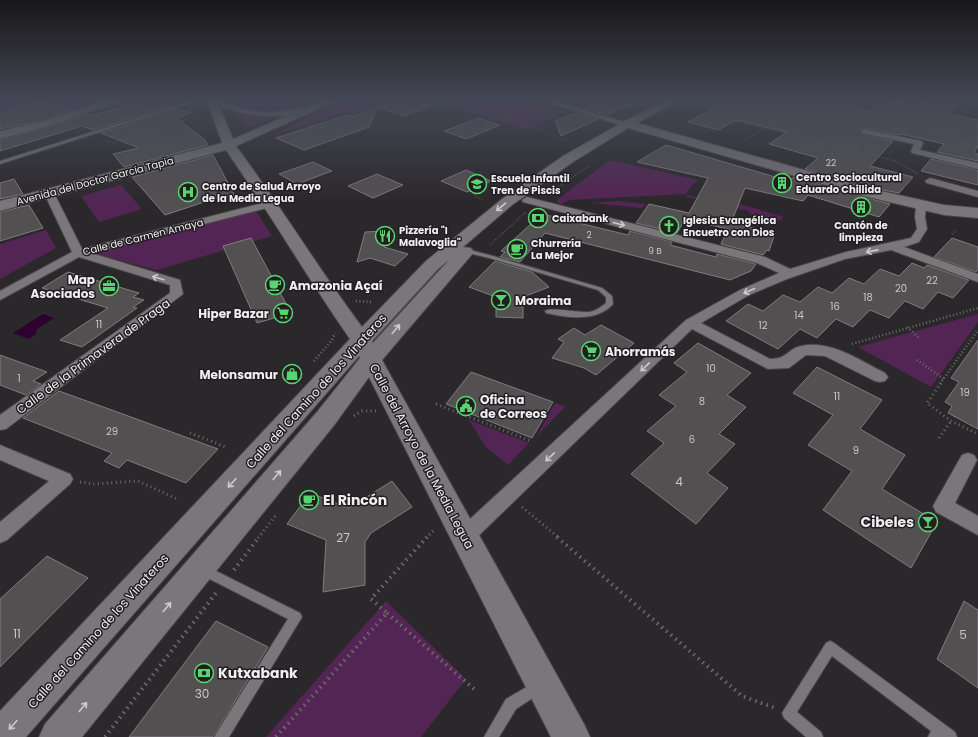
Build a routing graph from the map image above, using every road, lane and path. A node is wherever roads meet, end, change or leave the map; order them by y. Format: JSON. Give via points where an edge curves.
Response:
{"nodes":[{"id":1,"x":91,"y":134,"type":"edge"},
{"id":2,"x":139,"y":134,"type":"edge"},
{"id":3,"x":226,"y":134,"type":"edge"},
{"id":4,"x":252,"y":134,"type":"edge"},
{"id":5,"x":554,"y":134,"type":"edge"},
{"id":6,"x":616,"y":134,"type":"edge"},
{"id":7,"x":620,"y":134,"type":"edge"},
{"id":8,"x":663,"y":134,"type":"edge"},
{"id":9,"x":754,"y":134,"type":"edge"},
{"id":10,"x":790,"y":134,"type":"edge"},
{"id":11,"x":879,"y":134,"type":"edge"},
{"id":12,"x":959,"y":134,"type":"edge"},
{"id":13,"x":100,"y":139,"type":"dead end"},
{"id":14,"x":572,"y":142,"type":"dead end"},
{"id":15,"x":229,"y":144,"type":"junction"},
{"id":16,"x":978,"y":146,"type":"edge"},
{"id":17,"x":727,"y":152,"type":"junction"},
{"id":18,"x":0,"y":163,"type":"edge"},
{"id":19,"x":590,"y":165,"type":"dead end"},
{"id":20,"x":978,"y":166,"type":"edge"},
{"id":21,"x":930,"y":181,"type":"joint"},
{"id":22,"x":49,"y":193,"type":"junction"},
{"id":23,"x":978,"y":194,"type":"edge"},
{"id":24,"x":548,"y":195,"type":"dead end"},
{"id":25,"x":475,"y":196,"type":"dead end"},
{"id":26,"x":808,"y":196,"type":"joint"},
{"id":27,"x":483,"y":200,"type":"dead end"},
{"id":28,"x":271,"y":204,"type":"junction"},
{"id":29,"x":0,"y":206,"type":"edge"},
{"id":30,"x":527,"y":206,"type":"junction"},
{"id":31,"x":921,"y":206,"type":"junction"},
{"id":32,"x":978,"y":213,"type":"edge"},
{"id":33,"x":957,"y":229,"type":"dead end"},
{"id":34,"x":952,"y":234,"type":"dead end"},
{"id":35,"x":894,"y":247,"type":"junction"},
{"id":36,"x":78,"y":253,"type":"junction"},
{"id":37,"x":473,"y":253,"type":"junction"},
{"id":38,"x":788,"y":273,"type":"junction"},
{"id":39,"x":978,"y":278,"type":"edge"},
{"id":40,"x":0,"y":296,"type":"edge"},
{"id":41,"x":978,"y":308,"type":"edge"},
{"id":42,"x":549,"y":311,"type":"dead end"},
{"id":43,"x":691,"y":323,"type":"junction"},
{"id":44,"x":907,"y":328,"type":"junction"},
{"id":45,"x":978,"y":330,"type":"edge"},
{"id":46,"x":920,"y":339,"type":"dead end"},
{"id":47,"x":366,"y":350,"type":"junction"},
{"id":48,"x":828,"y":351,"type":"junction"},
{"id":49,"x":917,"y":360,"type":"dead end"},
{"id":50,"x":880,"y":377,"type":"dead end"},
{"id":51,"x":944,"y":378,"type":"junction"},
{"id":52,"x":436,"y":404,"type":"dead end"},
{"id":53,"x":381,"y":412,"type":"dead end"},
{"id":54,"x":350,"y":420,"type":"dead end"},
{"id":55,"x":951,"y":421,"type":"junction"},
{"id":56,"x":0,"y":424,"type":"edge"},
{"id":57,"x":190,"y":433,"type":"dead end"},
{"id":58,"x":978,"y":434,"type":"edge"},
{"id":59,"x":939,"y":438,"type":"dead end"},
{"id":60,"x":531,"y":441,"type":"dead end"},
{"id":61,"x":226,"y":446,"type":"dead end"},
{"id":62,"x":0,"y":452,"type":"edge"},
{"id":63,"x":968,"y":460,"type":"dead end"},
{"id":64,"x":64,"y":479,"type":"junction"},
{"id":65,"x":177,"y":499,"type":"dead end"},
{"id":66,"x":520,"y":506,"type":"dead end"},
{"id":67,"x":278,"y":512,"type":"dead end"},
{"id":68,"x":978,"y":526,"type":"edge"},
{"id":69,"x":435,"y":529,"type":"dead end"},
{"id":70,"x":0,"y":534,"type":"edge"},
{"id":71,"x":464,"y":537,"type":"junction"},
{"id":72,"x":200,"y":568,"type":"junction"},
{"id":73,"x":225,"y":581,"type":"junction"},
{"id":74,"x":387,"y":613,"type":"junction"},
{"id":75,"x":542,"y":684,"type":"junction"},
{"id":76,"x":474,"y":690,"type":"dead end"},
{"id":77,"x":789,"y":713,"type":"junction"},
{"id":78,"x":941,"y":734,"type":"edge"},
{"id":79,"x":1,"y":737,"type":"edge"},
{"id":80,"x":58,"y":737,"type":"edge"},
{"id":81,"x":105,"y":737,"type":"edge"},
{"id":82,"x":221,"y":737,"type":"edge"},
{"id":83,"x":276,"y":737,"type":"edge"},
{"id":84,"x":491,"y":737,"type":"edge"},
{"id":85,"x":571,"y":737,"type":"edge"},
{"id":86,"x":816,"y":737,"type":"edge"}],
"edges":[{"from":1,"to":18,"type":"lane"},
{"from":2,"to":13,"type":"path","via":[[112,143]]},
{"from":3,"to":15,"type":"main road","name":"Calle del Arroyo de la Media Legua"},
{"from":4,"to":15,"type":"main road","name":"Avenida del Doctor García Tapia"},
{"from":5,"to":14,"type":"path"},
{"from":6,"to":47,"type":"main road","name":"Calle del Camino de los Vinateros","one_way":true,"via":[[568,159],[507,202],[432,265]]},
{"from":7,"to":30,"type":"main road","name":"Calle del Camino de los Vinateros","via":[[579,163]]},
{"from":8,"to":17,"type":"main road"},
{"from":9,"to":17,"type":"path"},
{"from":10,"to":21,"type":"path","via":[[896,161]]},
{"from":11,"to":20,"type":"street","via":[[919,144],[915,151]]},
{"from":12,"to":16,"type":"path","via":[[955,140]]},
{"from":15,"to":22,"type":"main road","name":"Avenida del Doctor García Tapia"},
{"from":15,"to":28,"type":"main road","name":"Calle del Arroyo de la Media Legua"},
{"from":17,"to":31,"type":"main road"},
{"from":19,"to":24,"type":"path"},
{"from":21,"to":23,"type":"street"},
{"from":22,"to":29,"type":"main road","name":"Avenida del Doctor García Tapia"},
{"from":22,"to":36,"type":"street"},
{"from":25,"to":27,"type":"path"},
{"from":26,"to":26,"type":"path","via":[[818,198],[816,197],[820,193],[811,196],[816,192],[814,191]]},
{"from":28,"to":36,"type":"street","name":"Calle de Carmen Amaya"},
{"from":28,"to":47,"type":"main road","name":"Calle del Arroyo de la Media Legua"},
{"from":30,"to":37,"type":"main road","name":"Calle del Camino de los Vinateros"},
{"from":30,"to":37,"type":"path"},
{"from":30,"to":38,"type":"street","one_way":true,"via":[[762,260]]},
{"from":31,"to":32,"type":"main road"},
{"from":31,"to":35,"type":"street","via":[[922,228],[915,240]]},
{"from":33,"to":34,"type":"path"},
{"from":35,"to":38,"type":"street","one_way":true,"via":[[842,256]]},
{"from":35,"to":39,"type":"street"},
{"from":36,"to":40,"type":"street","name":"Calle de Carmen Amaya"},
{"from":56,"to":36,"type":"street","name":"Calle de la Primavera de Praga","one_way":true,"via":[[177,294],[176,283]]},
{"from":37,"to":42,"type":"lane","via":[[600,289],[609,296],[610,304],[604,310],[593,314],[578,315]]},
{"from":47,"to":37,"type":"main road","name":"Calle del Camino de los Vinateros","one_way":true},
{"from":38,"to":43,"type":"street","one_way":true,"via":[[714,308]]},
{"from":41,"to":44,"type":"path"},
{"from":43,"to":48,"type":"street","via":[[768,364],[784,364],[803,350]]},
{"from":43,"to":71,"type":"street","one_way":true},
{"from":44,"to":46,"type":"path"},
{"from":44,"to":48,"type":"path"},
{"from":45,"to":51,"type":"path"},
{"from":47,"to":71,"type":"main road","name":"Calle del Arroyo de la Media Legua"},
{"from":72,"to":47,"type":"main road","name":"Calle del Camino de los Vinateros","one_way":true,"via":[[326,418]]},
{"from":47,"to":79,"type":"main road","name":"Calle del Camino de los Vinateros","one_way":true},
{"from":48,"to":50,"type":"street"},
{"from":49,"to":51,"type":"path"},
{"from":51,"to":55,"type":"path","via":[[927,403]]},
{"from":52,"to":60,"type":"path","via":[[514,432]]},
{"from":53,"to":54,"type":"path","via":[[362,411]]},
{"from":55,"to":58,"type":"path"},
{"from":55,"to":59,"type":"path"},
{"from":57,"to":61,"type":"path"},
{"from":62,"to":64,"type":"street"},
{"from":63,"to":68,"type":"street","via":[[943,506]]},
{"from":64,"to":65,"type":"path","via":[[93,484],[138,482]]},
{"from":64,"to":70,"type":"street"},
{"from":66,"to":77,"type":"path","via":[[742,696]]},
{"from":67,"to":73,"type":"path"},
{"from":69,"to":74,"type":"path","via":[[371,599]]},
{"from":71,"to":75,"type":"main road","name":"Calle del Arroyo de la Media Legua"},
{"from":72,"to":73,"type":"lane"},
{"from":80,"to":72,"type":"main road","name":"Calle del Camino de los Vinateros","one_way":true},
{"from":73,"to":81,"type":"path"},
{"from":73,"to":82,"type":"lane","via":[[296,617]]},
{"from":74,"to":76,"type":"path"},
{"from":74,"to":83,"type":"path"},
{"from":75,"to":84,"type":"lane","via":[[512,704]]},
{"from":75,"to":85,"type":"main road","name":"Calle del Arroyo de la Media Legua"},
{"from":77,"to":78,"type":"lane","via":[[830,646]]},
{"from":77,"to":86,"type":"lane"}]}
